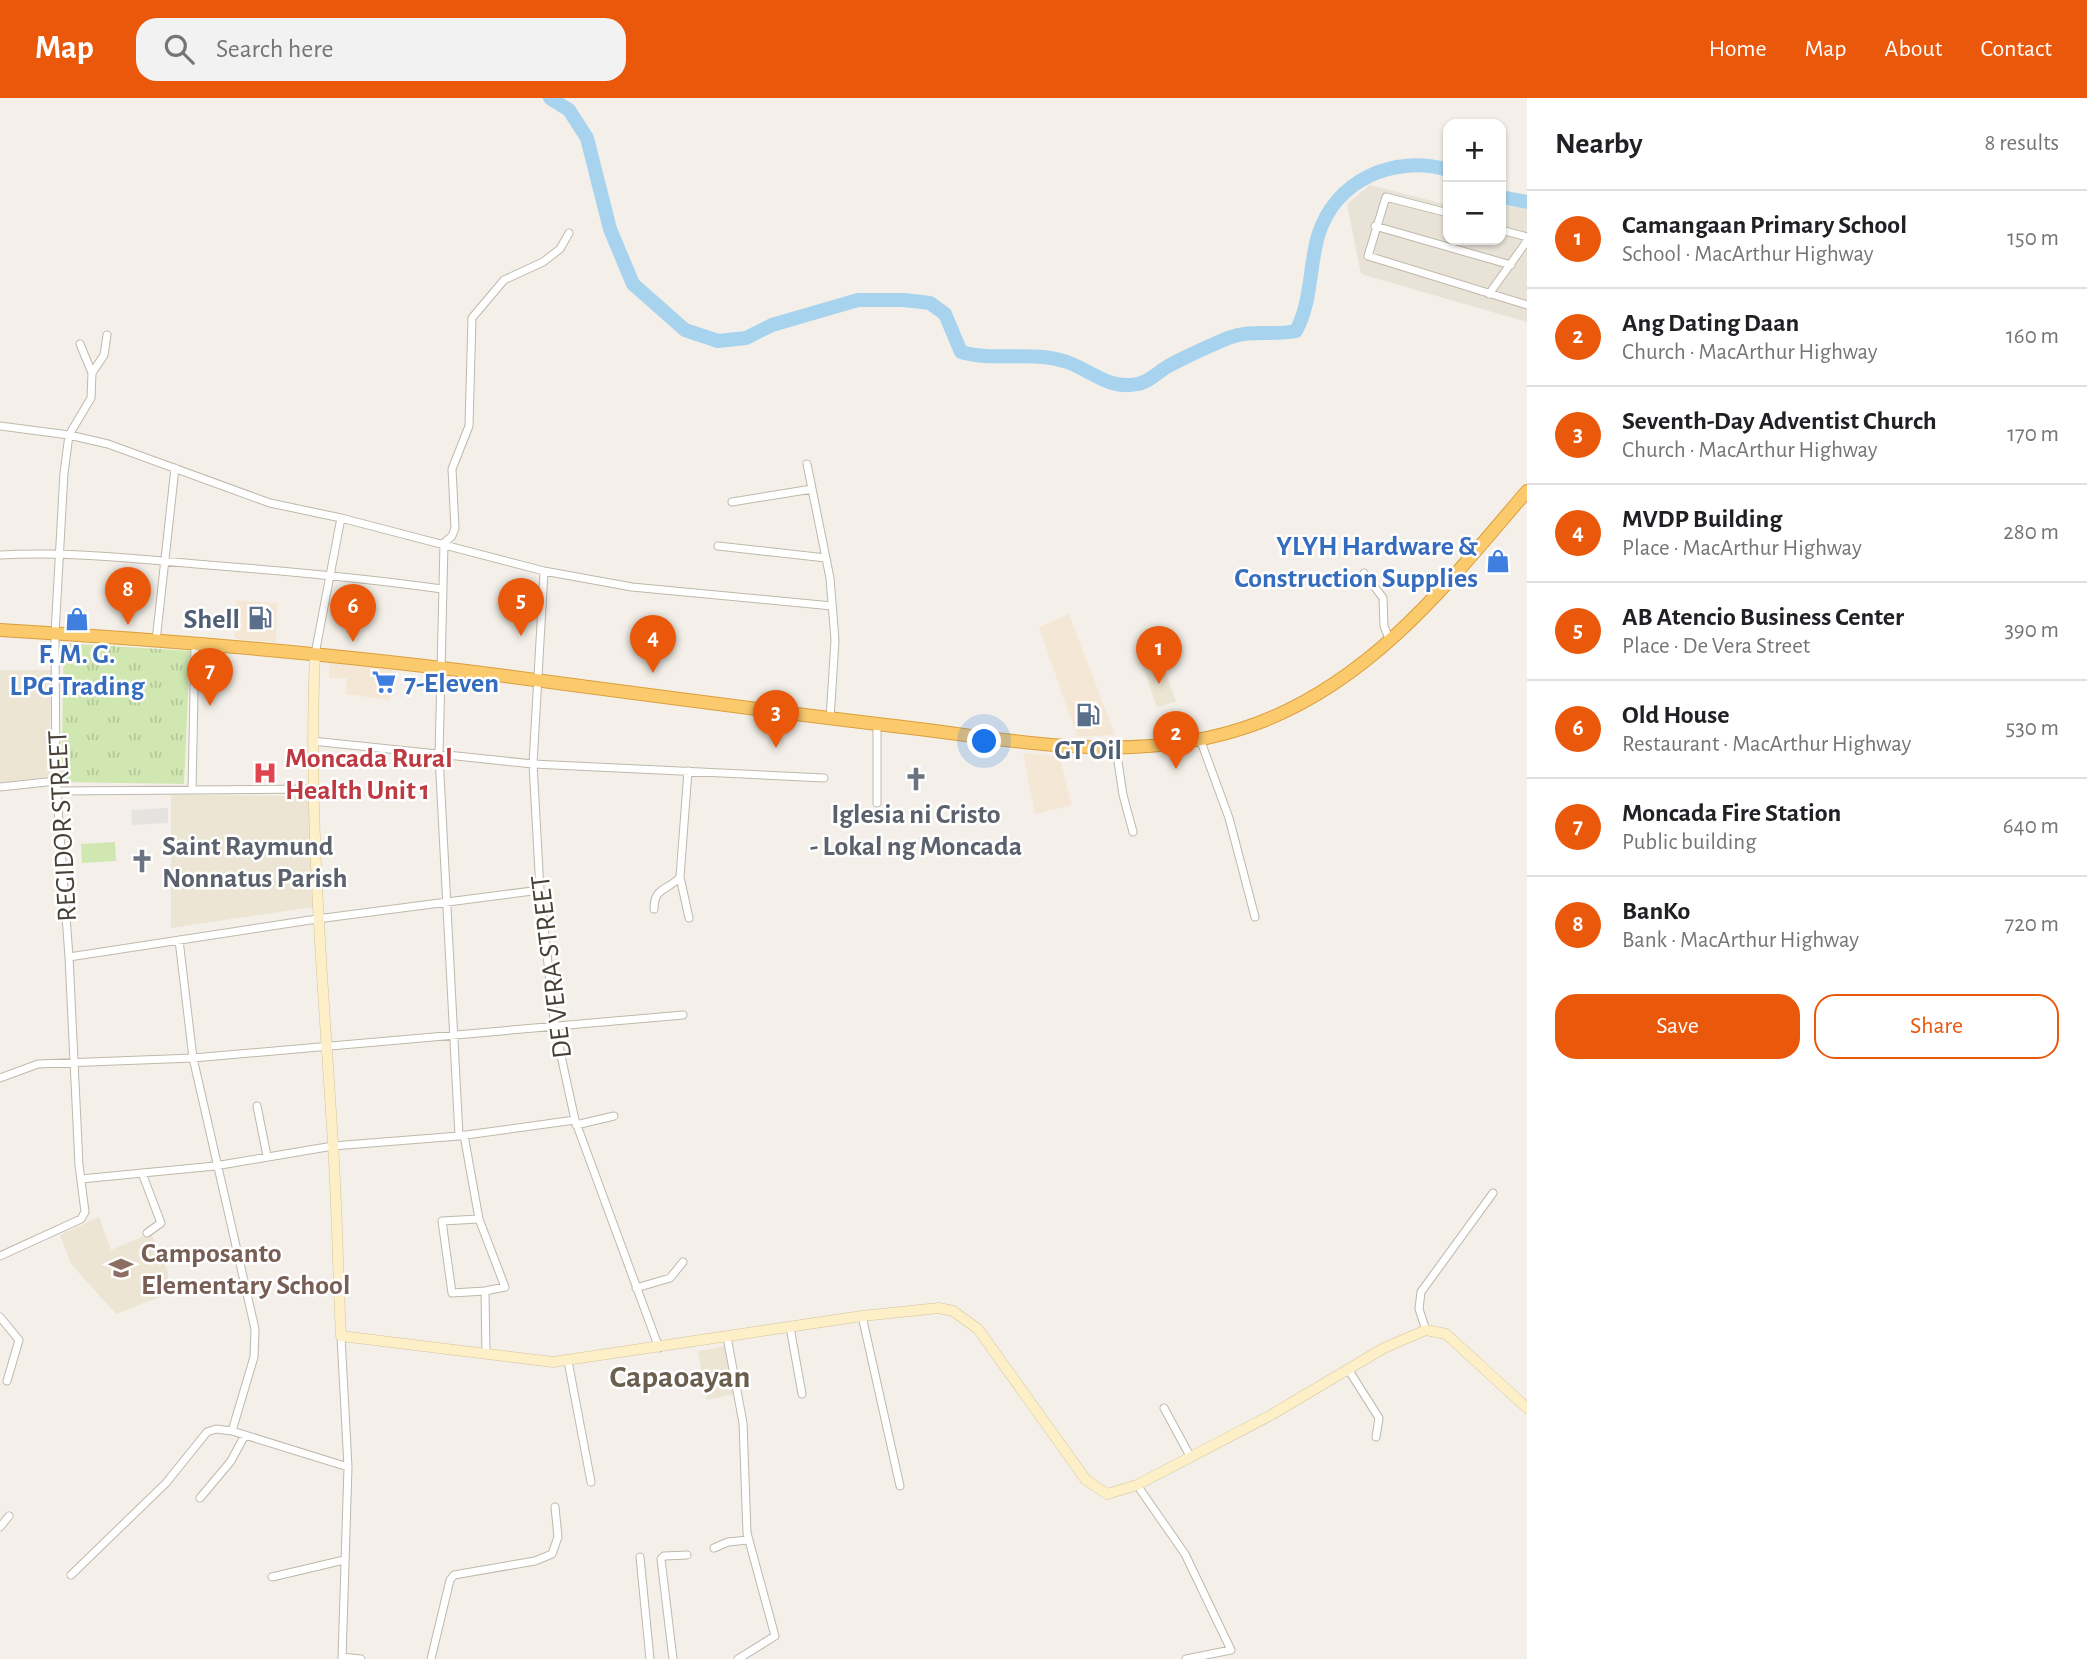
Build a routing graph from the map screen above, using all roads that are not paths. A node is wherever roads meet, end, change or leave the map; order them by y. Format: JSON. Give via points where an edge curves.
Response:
{"nodes":[{"id":1,"x":1443,"y":212,"type":"edge"},
{"id":2,"x":1375,"y":226,"type":"junction"},
{"id":3,"x":1506,"y":232,"type":"edge"},
{"id":4,"x":569,"y":233,"type":"dead end"},
{"id":5,"x":1527,"y":239,"type":"edge"},
{"id":6,"x":1511,"y":265,"type":"junction"},
{"id":7,"x":1489,"y":294,"type":"junction"},
{"id":8,"x":1526,"y":303,"type":"edge"},
{"id":9,"x":107,"y":335,"type":"dead end"},
{"id":10,"x":80,"y":344,"type":"dead end"},
{"id":11,"x":92,"y":373,"type":"junction"},
{"id":12,"x":0,"y":426,"type":"edge"},
{"id":13,"x":69,"y":435,"type":"junction"},
{"id":14,"x":807,"y":464,"type":"dead end"},
{"id":15,"x":175,"y":468,"type":"junction"},
{"id":16,"x":812,"y":489,"type":"junction"},
{"id":17,"x":1527,"y":491,"type":"edge"},
{"id":18,"x":732,"y":502,"type":"dead end"},
{"id":19,"x":341,"y":518,"type":"junction"},
{"id":20,"x":444,"y":543,"type":"junction"},
{"id":21,"x":718,"y":546,"type":"dead end"},
{"id":22,"x":59,"y":554,"type":"junction"},
{"id":23,"x":0,"y":555,"type":"edge"},
{"id":24,"x":826,"y":558,"type":"junction"},
{"id":25,"x":165,"y":561,"type":"junction"},
{"id":26,"x":544,"y":571,"type":"junction"},
{"id":27,"x":1364,"y":573,"type":"dead end"},
{"id":28,"x":328,"y":575,"type":"junction"},
{"id":29,"x":442,"y":589,"type":"junction"},
{"id":30,"x":832,"y":606,"type":"junction"},
{"id":31,"x":0,"y":630,"type":"edge"},
{"id":32,"x":55,"y":633,"type":"junction"},
{"id":33,"x":1390,"y":640,"type":"junction"},
{"id":34,"x":156,"y":641,"type":"junction"},
{"id":35,"x":195,"y":644,"type":"junction"},
{"id":36,"x":315,"y":654,"type":"junction"},
{"id":37,"x":440,"y":668,"type":"junction"},
{"id":38,"x":536,"y":680,"type":"junction"},
{"id":39,"x":830,"y":719,"type":"junction"},
{"id":40,"x":877,"y":725,"type":"junction"},
{"id":41,"x":1200,"y":739,"type":"junction"},
{"id":42,"x":312,"y":741,"type":"junction"},
{"id":43,"x":1116,"y":748,"type":"junction"},
{"id":44,"x":439,"y":756,"type":"junction"},
{"id":45,"x":533,"y":764,"type":"junction"},
{"id":46,"x":688,"y":771,"type":"junction"},
{"id":47,"x":824,"y":778,"type":"dead end"},
{"id":48,"x":56,"y":780,"type":"junction"},
{"id":49,"x":0,"y":787,"type":"edge"},
{"id":50,"x":313,"y":789,"type":"junction"},
{"id":51,"x":192,"y":790,"type":"junction"},
{"id":52,"x":57,"y":791,"type":"junction"},
{"id":53,"x":877,"y":803,"type":"dead end"},
{"id":54,"x":1133,"y":832,"type":"dead end"},
{"id":55,"x":680,"y":877,"type":"junction"},
{"id":56,"x":540,"y":890,"type":"junction"},
{"id":57,"x":444,"y":902,"type":"junction"},
{"id":58,"x":654,"y":909,"type":"dead end"},
{"id":59,"x":690,"y":918,"type":"dead end"},
{"id":60,"x":1255,"y":918,"type":"dead end"},
{"id":61,"x":317,"y":919,"type":"junction"},
{"id":62,"x":179,"y":940,"type":"junction"},
{"id":63,"x":69,"y":957,"type":"junction"},
{"id":64,"x":682,"y":1015,"type":"dead end"},
{"id":65,"x":555,"y":1028,"type":"junction"},
{"id":66,"x":453,"y":1034,"type":"junction"},
{"id":67,"x":326,"y":1045,"type":"junction"},
{"id":68,"x":193,"y":1058,"type":"junction"},
{"id":69,"x":75,"y":1062,"type":"junction"},
{"id":70,"x":0,"y":1078,"type":"edge"},
{"id":71,"x":257,"y":1106,"type":"dead end"},
{"id":72,"x":614,"y":1116,"type":"dead end"},
{"id":73,"x":576,"y":1123,"type":"junction"},
{"id":74,"x":461,"y":1135,"type":"junction"},
{"id":75,"x":333,"y":1146,"type":"junction"},
{"id":76,"x":267,"y":1156,"type":"junction"},
{"id":77,"x":215,"y":1166,"type":"junction"},
{"id":78,"x":142,"y":1173,"type":"junction"},
{"id":79,"x":81,"y":1179,"type":"junction"},
{"id":80,"x":1493,"y":1193,"type":"dead end"},
{"id":81,"x":479,"y":1219,"type":"junction"},
{"id":82,"x":147,"y":1233,"type":"dead end"},
{"id":83,"x":0,"y":1256,"type":"edge"},
{"id":84,"x":683,"y":1262,"type":"dead end"},
{"id":85,"x":636,"y":1288,"type":"junction"},
{"id":86,"x":485,"y":1291,"type":"junction"},
{"id":87,"x":862,"y":1316,"type":"junction"},
{"id":88,"x":0,"y":1317,"type":"edge"},
{"id":89,"x":790,"y":1327,"type":"junction"},
{"id":90,"x":1426,"y":1330,"type":"junction"},
{"id":91,"x":341,"y":1336,"type":"junction"},
{"id":92,"x":727,"y":1337,"type":"junction"},
{"id":93,"x":659,"y":1348,"type":"junction"},
{"id":94,"x":486,"y":1354,"type":"junction"},
{"id":95,"x":568,"y":1361,"type":"junction"},
{"id":96,"x":1348,"y":1370,"type":"junction"},
{"id":97,"x":7,"y":1381,"type":"dead end"},
{"id":98,"x":802,"y":1394,"type":"dead end"},
{"id":99,"x":1164,"y":1408,"type":"dead end"},
{"id":100,"x":1527,"y":1408,"type":"edge"},
{"id":101,"x":232,"y":1430,"type":"junction"},
{"id":102,"x":245,"y":1435,"type":"junction"},
{"id":103,"x":1376,"y":1437,"type":"dead end"},
{"id":104,"x":1190,"y":1456,"type":"junction"},
{"id":105,"x":348,"y":1467,"type":"junction"},
{"id":106,"x":591,"y":1482,"type":"dead end"},
{"id":107,"x":1136,"y":1485,"type":"junction"},
{"id":108,"x":900,"y":1486,"type":"dead end"},
{"id":109,"x":200,"y":1498,"type":"dead end"},
{"id":110,"x":555,"y":1507,"type":"dead end"},
{"id":111,"x":9,"y":1516,"type":"dead end"},
{"id":112,"x":0,"y":1527,"type":"edge"},
{"id":113,"x":748,"y":1539,"type":"junction"},
{"id":114,"x":714,"y":1548,"type":"dead end"},
{"id":115,"x":687,"y":1555,"type":"dead end"},
{"id":116,"x":640,"y":1557,"type":"dead end"},
{"id":117,"x":344,"y":1560,"type":"junction"},
{"id":118,"x":71,"y":1575,"type":"dead end"},
{"id":119,"x":272,"y":1577,"type":"dead end"},
{"id":120,"x":1231,"y":1650,"type":"junction"},
{"id":121,"x":342,"y":1658,"type":"edge"},
{"id":122,"x":361,"y":1659,"type":"edge"},
{"id":123,"x":431,"y":1659,"type":"edge"},
{"id":124,"x":650,"y":1659,"type":"edge"},
{"id":125,"x":673,"y":1659,"type":"edge"},
{"id":126,"x":738,"y":1659,"type":"edge"},
{"id":127,"x":1186,"y":1659,"type":"edge"},
{"id":128,"x":1236,"y":1659,"type":"edge"}],
"edges":[{"from":1,"to":2,"type":"street","via":[[1386,197]]},
{"from":2,"to":6,"type":"street"},
{"from":2,"to":7,"type":"street","via":[[1370,259]]},
{"from":3,"to":5,"type":"street"},
{"from":4,"to":20,"type":"street","via":[[560,249],[543,262],[504,280],[472,318],[469,426],[452,469],[455,528]]},
{"from":5,"to":6,"type":"street"},
{"from":6,"to":7,"type":"street"},
{"from":7,"to":8,"type":"street"},
{"from":9,"to":11,"type":"street","via":[[104,355]]},
{"from":10,"to":11,"type":"street"},
{"from":11,"to":13,"type":"street","via":[[91,398]]},
{"from":12,"to":13,"type":"street"},
{"from":13,"to":15,"type":"street"},
{"from":13,"to":22,"type":"street","name":"REGIDOR STREET"},
{"from":14,"to":16,"type":"street"},
{"from":15,"to":19,"type":"street","via":[[270,503]]},
{"from":15,"to":25,"type":"street"},
{"from":16,"to":18,"type":"street"},
{"from":16,"to":24,"type":"street"},
{"from":17,"to":33,"type":"highway","via":[[1450,581]]},
{"from":19,"to":20,"type":"street"},
{"from":19,"to":28,"type":"street"},
{"from":20,"to":26,"type":"street"},
{"from":20,"to":29,"type":"street"},
{"from":21,"to":24,"type":"street"},
{"from":22,"to":23,"type":"street"},
{"from":22,"to":25,"type":"street"},
{"from":22,"to":32,"type":"street","name":"REGIDOR STREET"},
{"from":24,"to":30,"type":"street"},
{"from":25,"to":28,"type":"street"},
{"from":25,"to":34,"type":"street"},
{"from":26,"to":30,"type":"street","via":[[632,587]]},
{"from":26,"to":38,"type":"street","name":"DE VERA STREET"},
{"from":27,"to":33,"type":"street","via":[[1383,598],[1384,626]]},
{"from":28,"to":29,"type":"street"},
{"from":28,"to":36,"type":"street"},
{"from":29,"to":37,"type":"street"},
{"from":30,"to":39,"type":"street","via":[[835,640]]},
{"from":31,"to":32,"type":"highway"},
{"from":32,"to":34,"type":"highway"},
{"from":32,"to":48,"type":"street","name":"REGIDOR STREET"},
{"from":33,"to":41,"type":"highway","via":[[1315,697],[1258,723]]},
{"from":34,"to":35,"type":"highway"},
{"from":35,"to":36,"type":"highway"},
{"from":35,"to":51,"type":"street"},
{"from":36,"to":37,"type":"highway"},
{"from":36,"to":42,"type":"street"},
{"from":37,"to":38,"type":"highway"},
{"from":37,"to":44,"type":"street"},
{"from":38,"to":39,"type":"highway"},
{"from":38,"to":45,"type":"street","name":"DE VERA STREET"},
{"from":39,"to":40,"type":"highway"},
{"from":40,"to":43,"type":"highway","via":[[1046,745]]},
{"from":40,"to":53,"type":"street"},
{"from":41,"to":43,"type":"highway"},
{"from":41,"to":60,"type":"street","via":[[1229,818]]},
{"from":42,"to":44,"type":"street"},
{"from":42,"to":50,"type":"street"},
{"from":43,"to":54,"type":"street"},
{"from":44,"to":45,"type":"street"},
{"from":44,"to":57,"type":"street"},
{"from":45,"to":46,"type":"street"},
{"from":45,"to":56,"type":"street","name":"DE VERA STREET"},
{"from":46,"to":47,"type":"street"},
{"from":46,"to":55,"type":"street"},
{"from":48,"to":49,"type":"street"},
{"from":48,"to":52,"type":"street","name":"REGIDOR STREET"},
{"from":50,"to":51,"type":"street"},
{"from":50,"to":61,"type":"street"},
{"from":51,"to":52,"type":"street"},
{"from":52,"to":63,"type":"street","name":"REGIDOR STREET"},
{"from":55,"to":58,"type":"street","via":[[659,890]]},
{"from":55,"to":59,"type":"street"},
{"from":56,"to":57,"type":"street"},
{"from":56,"to":65,"type":"street","name":"DE VERA STREET"},
{"from":57,"to":61,"type":"street"},
{"from":57,"to":66,"type":"street"},
{"from":61,"to":62,"type":"street"},
{"from":61,"to":67,"type":"street"},
{"from":62,"to":63,"type":"street"},
{"from":62,"to":68,"type":"street"},
{"from":63,"to":69,"type":"street","name":"REGIDOR STREET"},
{"from":64,"to":65,"type":"street"},
{"from":65,"to":66,"type":"street"},
{"from":65,"to":73,"type":"street","name":"DE VERA STREET"},
{"from":66,"to":67,"type":"street"},
{"from":66,"to":74,"type":"street"},
{"from":67,"to":68,"type":"street"},
{"from":67,"to":75,"type":"street"},
{"from":68,"to":69,"type":"street"},
{"from":68,"to":77,"type":"street"},
{"from":69,"to":70,"type":"street","via":[[38,1064]]},
{"from":69,"to":79,"type":"street","name":"REGIDOR STREET"},
{"from":71,"to":76,"type":"street"},
{"from":72,"to":73,"type":"street"},
{"from":73,"to":74,"type":"street"},
{"from":73,"to":85,"type":"street","name":"DE VERA STREET"},
{"from":74,"to":75,"type":"street"},
{"from":74,"to":81,"type":"street"},
{"from":75,"to":76,"type":"street"},
{"from":75,"to":91,"type":"street"},
{"from":76,"to":77,"type":"street"},
{"from":77,"to":78,"type":"street"},
{"from":77,"to":101,"type":"street","via":[[255,1329],[254,1357]]},
{"from":78,"to":79,"type":"street"},
{"from":78,"to":82,"type":"street","via":[[161,1223]]},
{"from":79,"to":83,"type":"street","name":"REGIDOR STREET","via":[[84,1216]]},
{"from":80,"to":90,"type":"street","via":[[1422,1292],[1419,1310]]},
{"from":81,"to":86,"type":"street","via":[[505,1287]]},
{"from":81,"to":86,"type":"street","via":[[445,1220],[442,1224],[452,1293]]},
{"from":84,"to":85,"type":"street","via":[[670,1278]]},
{"from":85,"to":93,"type":"street","name":"DE VERA STREET"},
{"from":86,"to":94,"type":"street"},
{"from":87,"to":89,"type":"street"},
{"from":87,"to":107,"type":"street","via":[[939,1308],[964,1318],[978,1329],[1094,1487],[1113,1494]]},
{"from":87,"to":108,"type":"street"},
{"from":88,"to":97,"type":"street","via":[[19,1340]]},
{"from":89,"to":92,"type":"street"},
{"from":89,"to":98,"type":"street"},
{"from":90,"to":96,"type":"street"},
{"from":90,"to":100,"type":"street","via":[[1446,1334]]},
{"from":91,"to":94,"type":"street"},
{"from":91,"to":105,"type":"street"},
{"from":92,"to":93,"type":"street"},
{"from":92,"to":113,"type":"street","via":[[743,1423]]},
{"from":93,"to":95,"type":"street"},
{"from":94,"to":95,"type":"street"},
{"from":95,"to":106,"type":"street"},
{"from":96,"to":103,"type":"street","via":[[1379,1418]]},
{"from":96,"to":104,"type":"street"},
{"from":99,"to":104,"type":"street"},
{"from":101,"to":102,"type":"street"},
{"from":101,"to":118,"type":"street","via":[[207,1432],[166,1483]]},
{"from":102,"to":105,"type":"street"},
{"from":102,"to":109,"type":"street","via":[[231,1461]]},
{"from":104,"to":107,"type":"street"},
{"from":105,"to":117,"type":"street"},
{"from":107,"to":120,"type":"street","via":[[1185,1554]]},
{"from":110,"to":123,"type":"street","via":[[558,1537],[552,1553],[535,1561],[454,1575]]},
{"from":111,"to":112,"type":"street"},
{"from":113,"to":114,"type":"street"},
{"from":113,"to":126,"type":"street","via":[[775,1636]]},
{"from":115,"to":125,"type":"street","via":[[661,1559]]},
{"from":116,"to":124,"type":"street"},
{"from":117,"to":119,"type":"street"},
{"from":117,"to":121,"type":"street"},
{"from":120,"to":127,"type":"street"},
{"from":120,"to":128,"type":"street"},
{"from":121,"to":122,"type":"street"}]}
